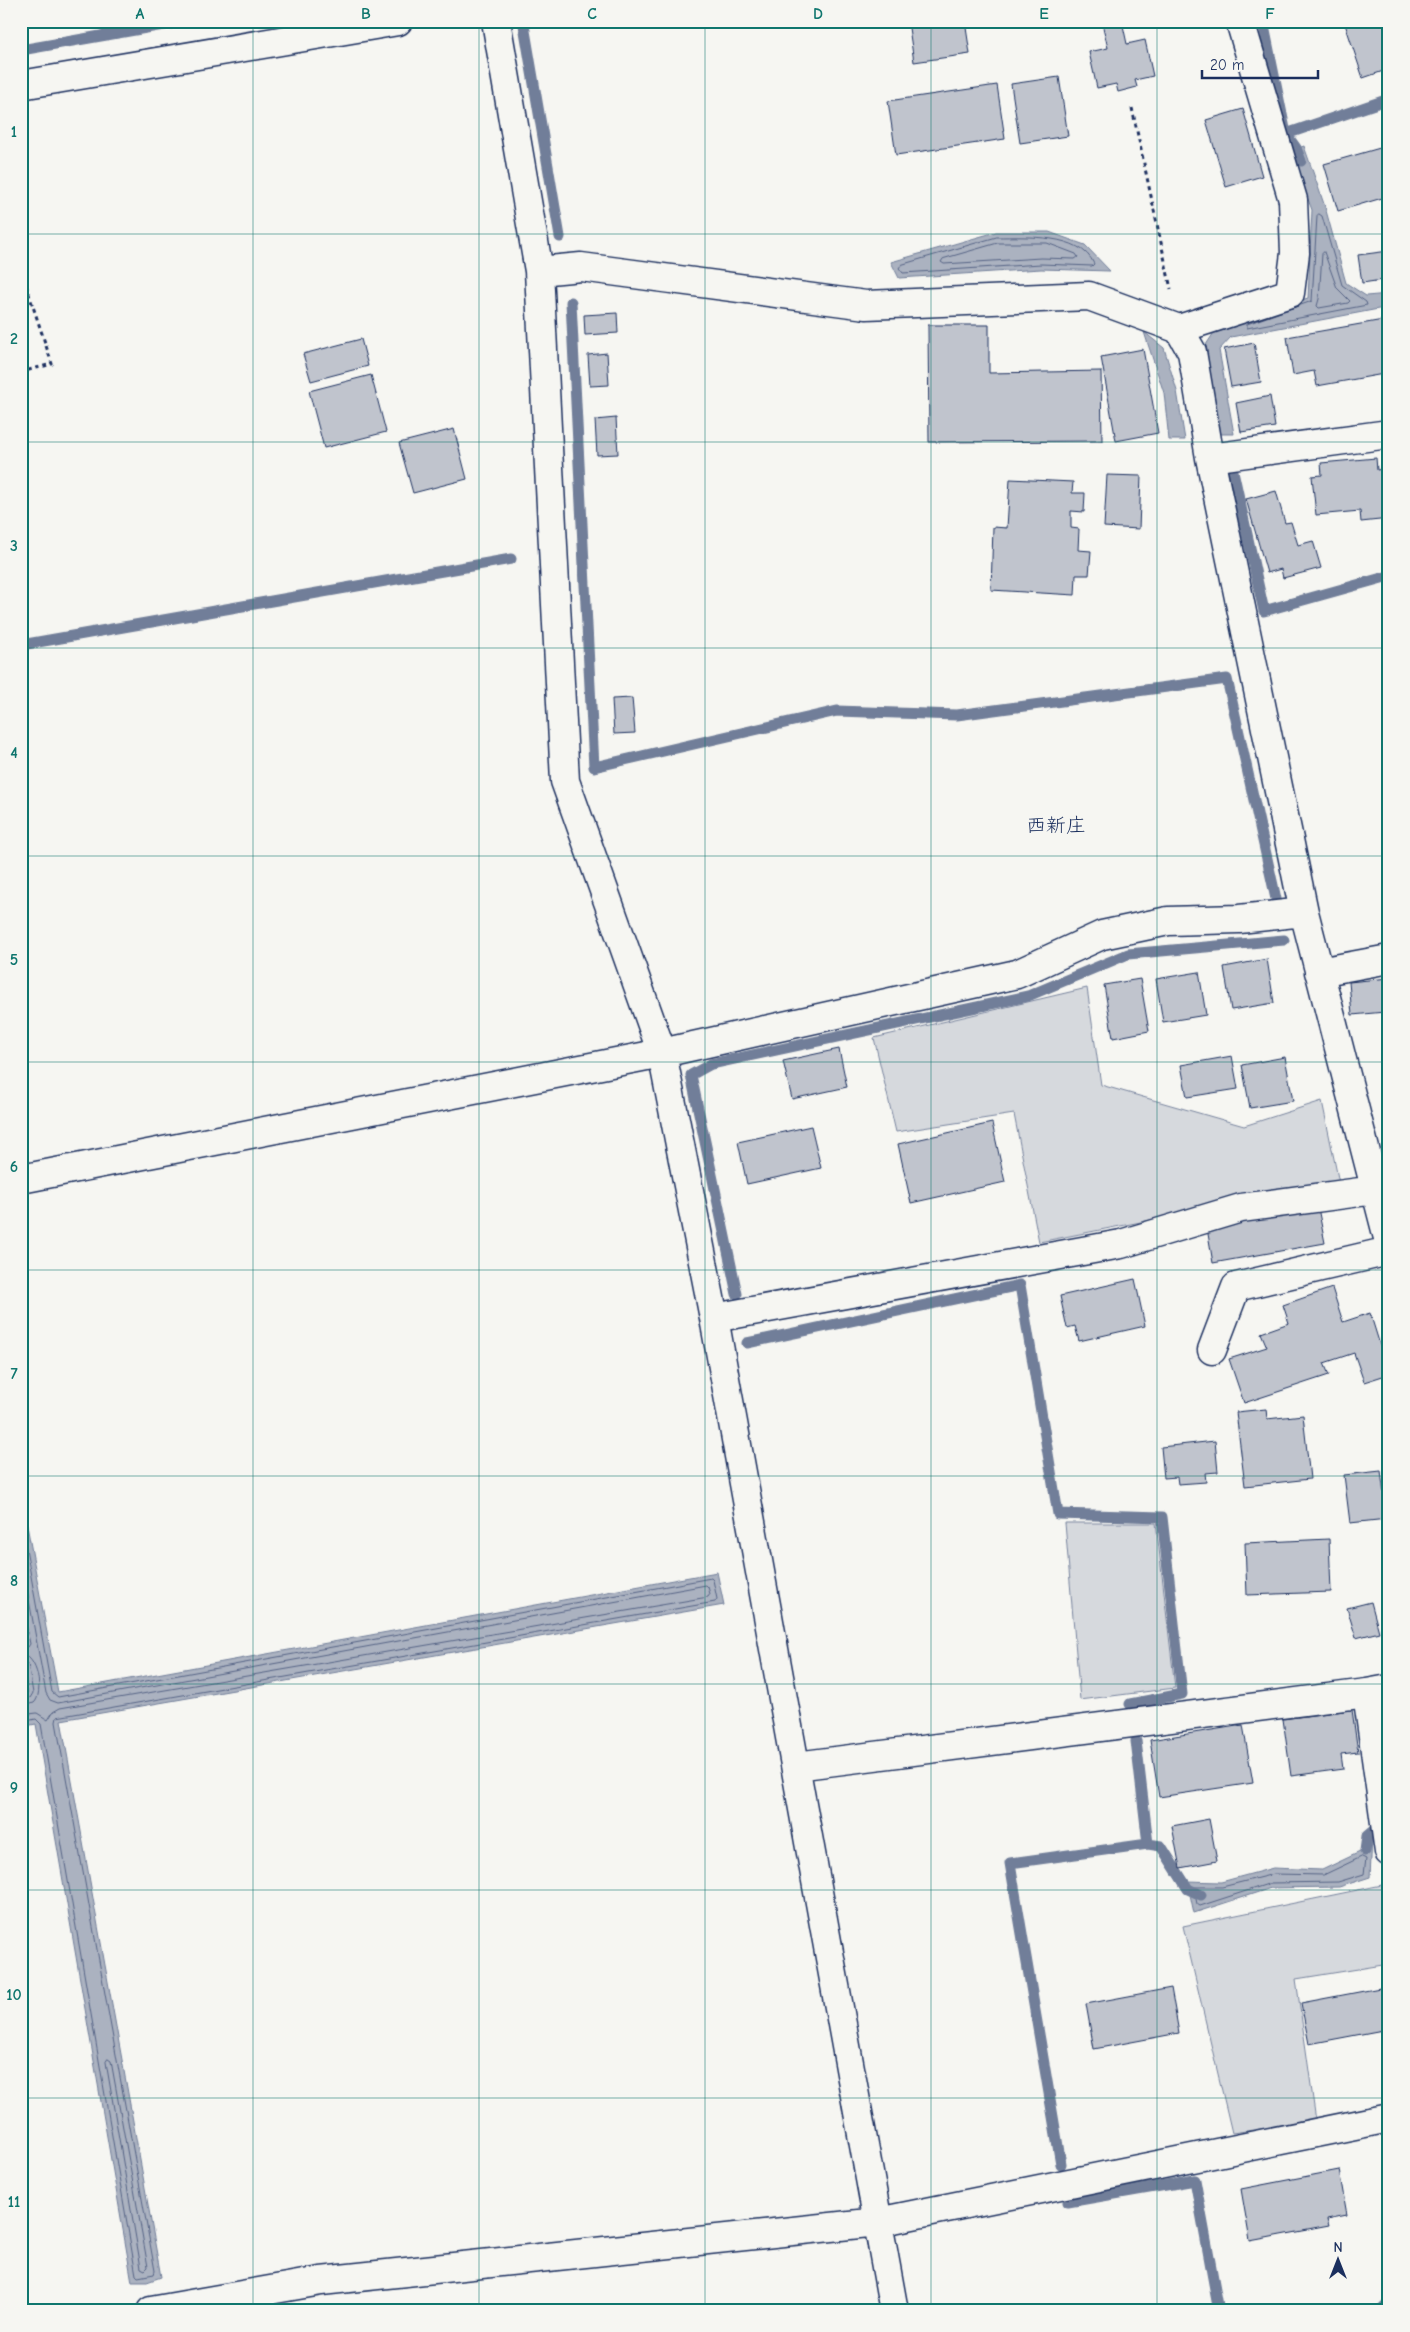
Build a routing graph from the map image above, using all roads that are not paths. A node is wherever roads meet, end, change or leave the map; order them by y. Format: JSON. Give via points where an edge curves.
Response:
{"nodes":[{"id":1,"x":398,"y":21,"type":"edge"},
{"id":2,"x":496,"y":21,"type":"edge"},
{"id":3,"x":1240,"y":21,"type":"edge"},
{"id":4,"x":21,"y":85,"type":"edge"},
{"id":5,"x":539,"y":271,"type":"junction"},
{"id":6,"x":1179,"y":329,"type":"junction"},
{"id":7,"x":1389,"y":434,"type":"edge"},
{"id":8,"x":1210,"y":458,"type":"junction"},
{"id":9,"x":1304,"y":912,"type":"junction"},
{"id":10,"x":1389,"y":959,"type":"edge"},
{"id":11,"x":1319,"y":972,"type":"junction"},
{"id":12,"x":662,"y":1053,"type":"junction"},
{"id":13,"x":21,"y":1179,"type":"edge"},
{"id":14,"x":1375,"y":1190,"type":"junction"},
{"id":15,"x":1389,"y":1242,"type":"edge"},
{"id":16,"x":1389,"y":1251,"type":"edge"},
{"id":17,"x":714,"y":1318,"type":"junction"},
{"id":18,"x":1212,"y":1350,"type":"dead end"},
{"id":19,"x":1378,"y":1691,"type":"edge"},
{"id":20,"x":796,"y":1766,"type":"junction"},
{"id":21,"x":1389,"y":1852,"type":"edge"},
{"id":22,"x":1389,"y":2118,"type":"edge"},
{"id":23,"x":878,"y":2222,"type":"junction"},
{"id":24,"x":151,"y":2311,"type":"edge"},
{"id":25,"x":894,"y":2311,"type":"edge"}],
"edges":[{"from":1,"to":4,"type":"street"},
{"from":2,"to":5,"type":"street"},
{"from":3,"to":6,"type":"street","via":[[1293,200],[1295,253],[1290,293]]},
{"from":5,"to":6,"type":"street","via":[[581,267],[866,305],[1089,296]]},
{"from":5,"to":12,"type":"street","via":[[565,781]]},
{"from":6,"to":8,"type":"street","via":[[1192,352]]},
{"from":7,"to":8,"type":"street"},
{"from":8,"to":9,"type":"street"},
{"from":9,"to":11,"type":"street"},
{"from":9,"to":12,"type":"street","via":[[1168,921],[1102,935],[1017,974]]},
{"from":10,"to":11,"type":"street"},
{"from":11,"to":14,"type":"street"},
{"from":12,"to":13,"type":"street"},
{"from":12,"to":17,"type":"street"},
{"from":14,"to":15,"type":"street"},
{"from":14,"to":17,"type":"street","via":[[1241,1208],[1121,1244]]},
{"from":16,"to":18,"type":"street","via":[[1236,1287]]},
{"from":17,"to":20,"type":"street"},
{"from":19,"to":20,"type":"street"},
{"from":19,"to":21,"type":"street"},
{"from":20,"to":23,"type":"street"},
{"from":22,"to":23,"type":"street"},
{"from":23,"to":24,"type":"street","via":[[320,2281]]},
{"from":23,"to":25,"type":"street"}]}
